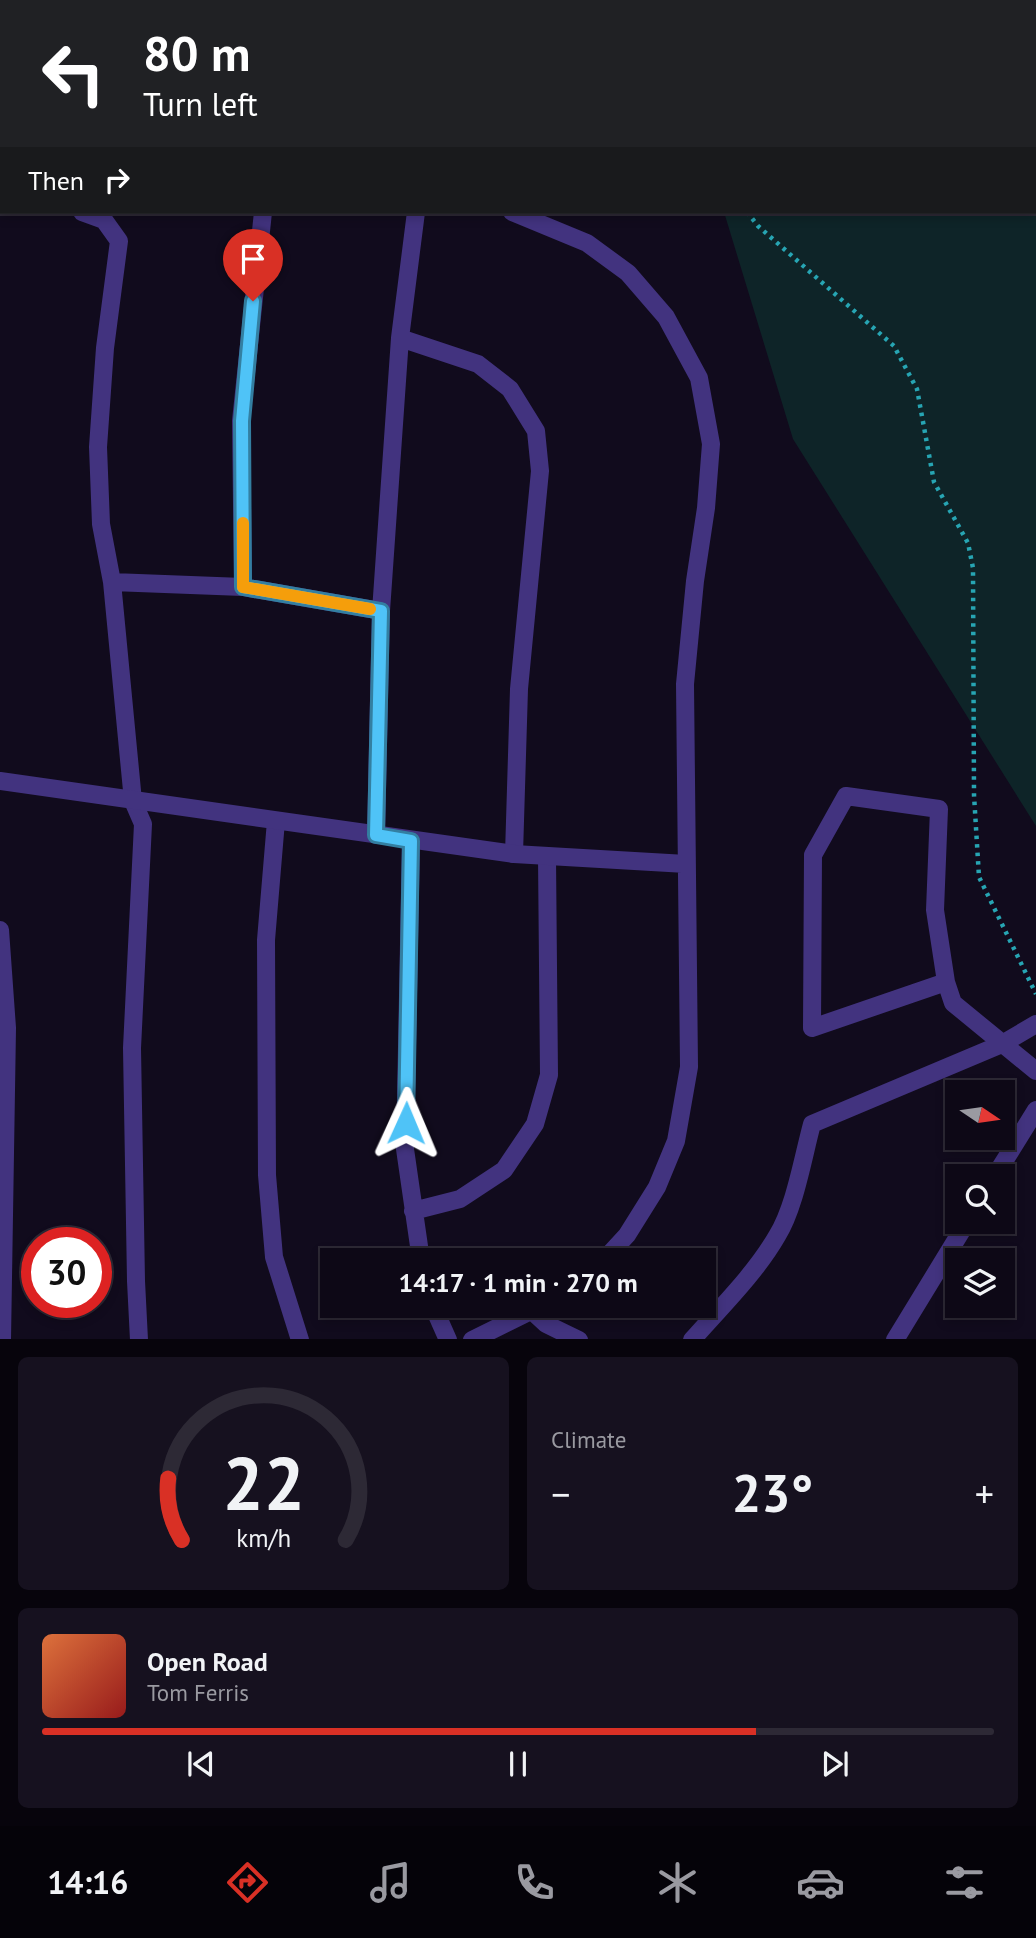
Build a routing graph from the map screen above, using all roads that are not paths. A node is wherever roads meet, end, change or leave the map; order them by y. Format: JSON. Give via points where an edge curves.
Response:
{"nodes":[{"id":1,"x":88,"y":214,"type":"edge"},
{"id":2,"x":263,"y":214,"type":"edge"},
{"id":3,"x":416,"y":214,"type":"edge"},
{"id":4,"x":517,"y":214,"type":"edge"},
{"id":5,"x":400,"y":338,"type":"junction"},
{"id":6,"x":112,"y":582,"type":"junction"},
{"id":7,"x":243,"y":587,"type":"junction"},
{"id":8,"x":381,"y":611,"type":"junction"},
{"id":9,"x":0,"y":781,"type":"edge"},
{"id":10,"x":133,"y":801,"type":"junction"},
{"id":11,"x":276,"y":821,"type":"junction"},
{"id":12,"x":376,"y":835,"type":"junction"},
{"id":13,"x":411,"y":841,"type":"junction"},
{"id":14,"x":514,"y":854,"type":"junction"},
{"id":15,"x":547,"y":857,"type":"junction"},
{"id":16,"x":686,"y":864,"type":"junction"},
{"id":17,"x":0,"y":930,"type":"edge"},
{"id":18,"x":946,"y":982,"type":"junction"},
{"id":19,"x":1036,"y":1024,"type":"edge"},
{"id":20,"x":1002,"y":1044,"type":"junction"},
{"id":21,"x":1036,"y":1071,"type":"edge"},
{"id":22,"x":1036,"y":1110,"type":"edge"},
{"id":23,"x":1002,"y":1164,"type":"edge"},
{"id":24,"x":413,"y":1211,"type":"junction"},
{"id":25,"x":960,"y":1234,"type":"edge"},
{"id":26,"x":419,"y":1248,"type":"edge"},
{"id":27,"x":615,"y":1248,"type":"edge"},
{"id":28,"x":438,"y":1318,"type":"edge"},
{"id":29,"x":516,"y":1318,"type":"edge"},
{"id":30,"x":543,"y":1318,"type":"edge"},
{"id":31,"x":2,"y":1339,"type":"edge"},
{"id":32,"x":139,"y":1339,"type":"edge"},
{"id":33,"x":300,"y":1339,"type":"edge"},
{"id":34,"x":448,"y":1339,"type":"edge"},
{"id":35,"x":472,"y":1339,"type":"edge"},
{"id":36,"x":579,"y":1339,"type":"edge"},
{"id":37,"x":692,"y":1339,"type":"edge"},
{"id":38,"x":895,"y":1339,"type":"edge"}],
"edges":[{"from":1,"to":6,"type":"street","via":[[104,220],[118,241],[98,447],[101,524]]},
{"from":2,"to":7,"type":"street","via":[[242,421]]},
{"from":3,"to":5,"type":"street"},
{"from":4,"to":16,"type":"street","via":[[587,243],[628,273],[666,317],[699,378],[711,444],[685,684]]},
{"from":5,"to":8,"type":"street"},
{"from":5,"to":14,"type":"street","via":[[478,364],[510,389],[536,431],[540,471],[519,689]]},
{"from":6,"to":7,"type":"street"},
{"from":6,"to":10,"type":"street"},
{"from":7,"to":8,"type":"street"},
{"from":8,"to":12,"type":"street"},
{"from":9,"to":10,"type":"street"},
{"from":10,"to":11,"type":"street"},
{"from":10,"to":32,"type":"street","via":[[143,824],[132,1048]]},
{"from":11,"to":12,"type":"street"},
{"from":11,"to":33,"type":"street","via":[[266,940],[267,1175],[274,1256]]},
{"from":12,"to":13,"type":"street"},
{"from":13,"to":14,"type":"street"},
{"from":13,"to":24,"type":"street","via":[[405,1149]]},
{"from":14,"to":15,"type":"street"},
{"from":15,"to":16,"type":"street"},
{"from":15,"to":24,"type":"street","via":[[548,1075],[536,1124],[504,1170],[460,1199]]},
{"from":16,"to":27,"type":"street","via":[[689,1067],[676,1141],[657,1187]]},
{"from":17,"to":31,"type":"street","via":[[7,1028]]},
{"from":18,"to":18,"type":"street","via":[[812,1028],[813,855],[846,796],[939,809],[935,910]]},
{"from":18,"to":20,"type":"street","via":[[953,1003]]},
{"from":19,"to":20,"type":"street"},
{"from":20,"to":21,"type":"street"},
{"from":20,"to":37,"type":"street","via":[[812,1124],[778,1236]]},
{"from":22,"to":23,"type":"street"},
{"from":24,"to":26,"type":"street"},
{"from":25,"to":38,"type":"street"},
{"from":28,"to":34,"type":"street"},
{"from":29,"to":35,"type":"street"},
{"from":30,"to":36,"type":"street","via":[[546,1324]]}]}
